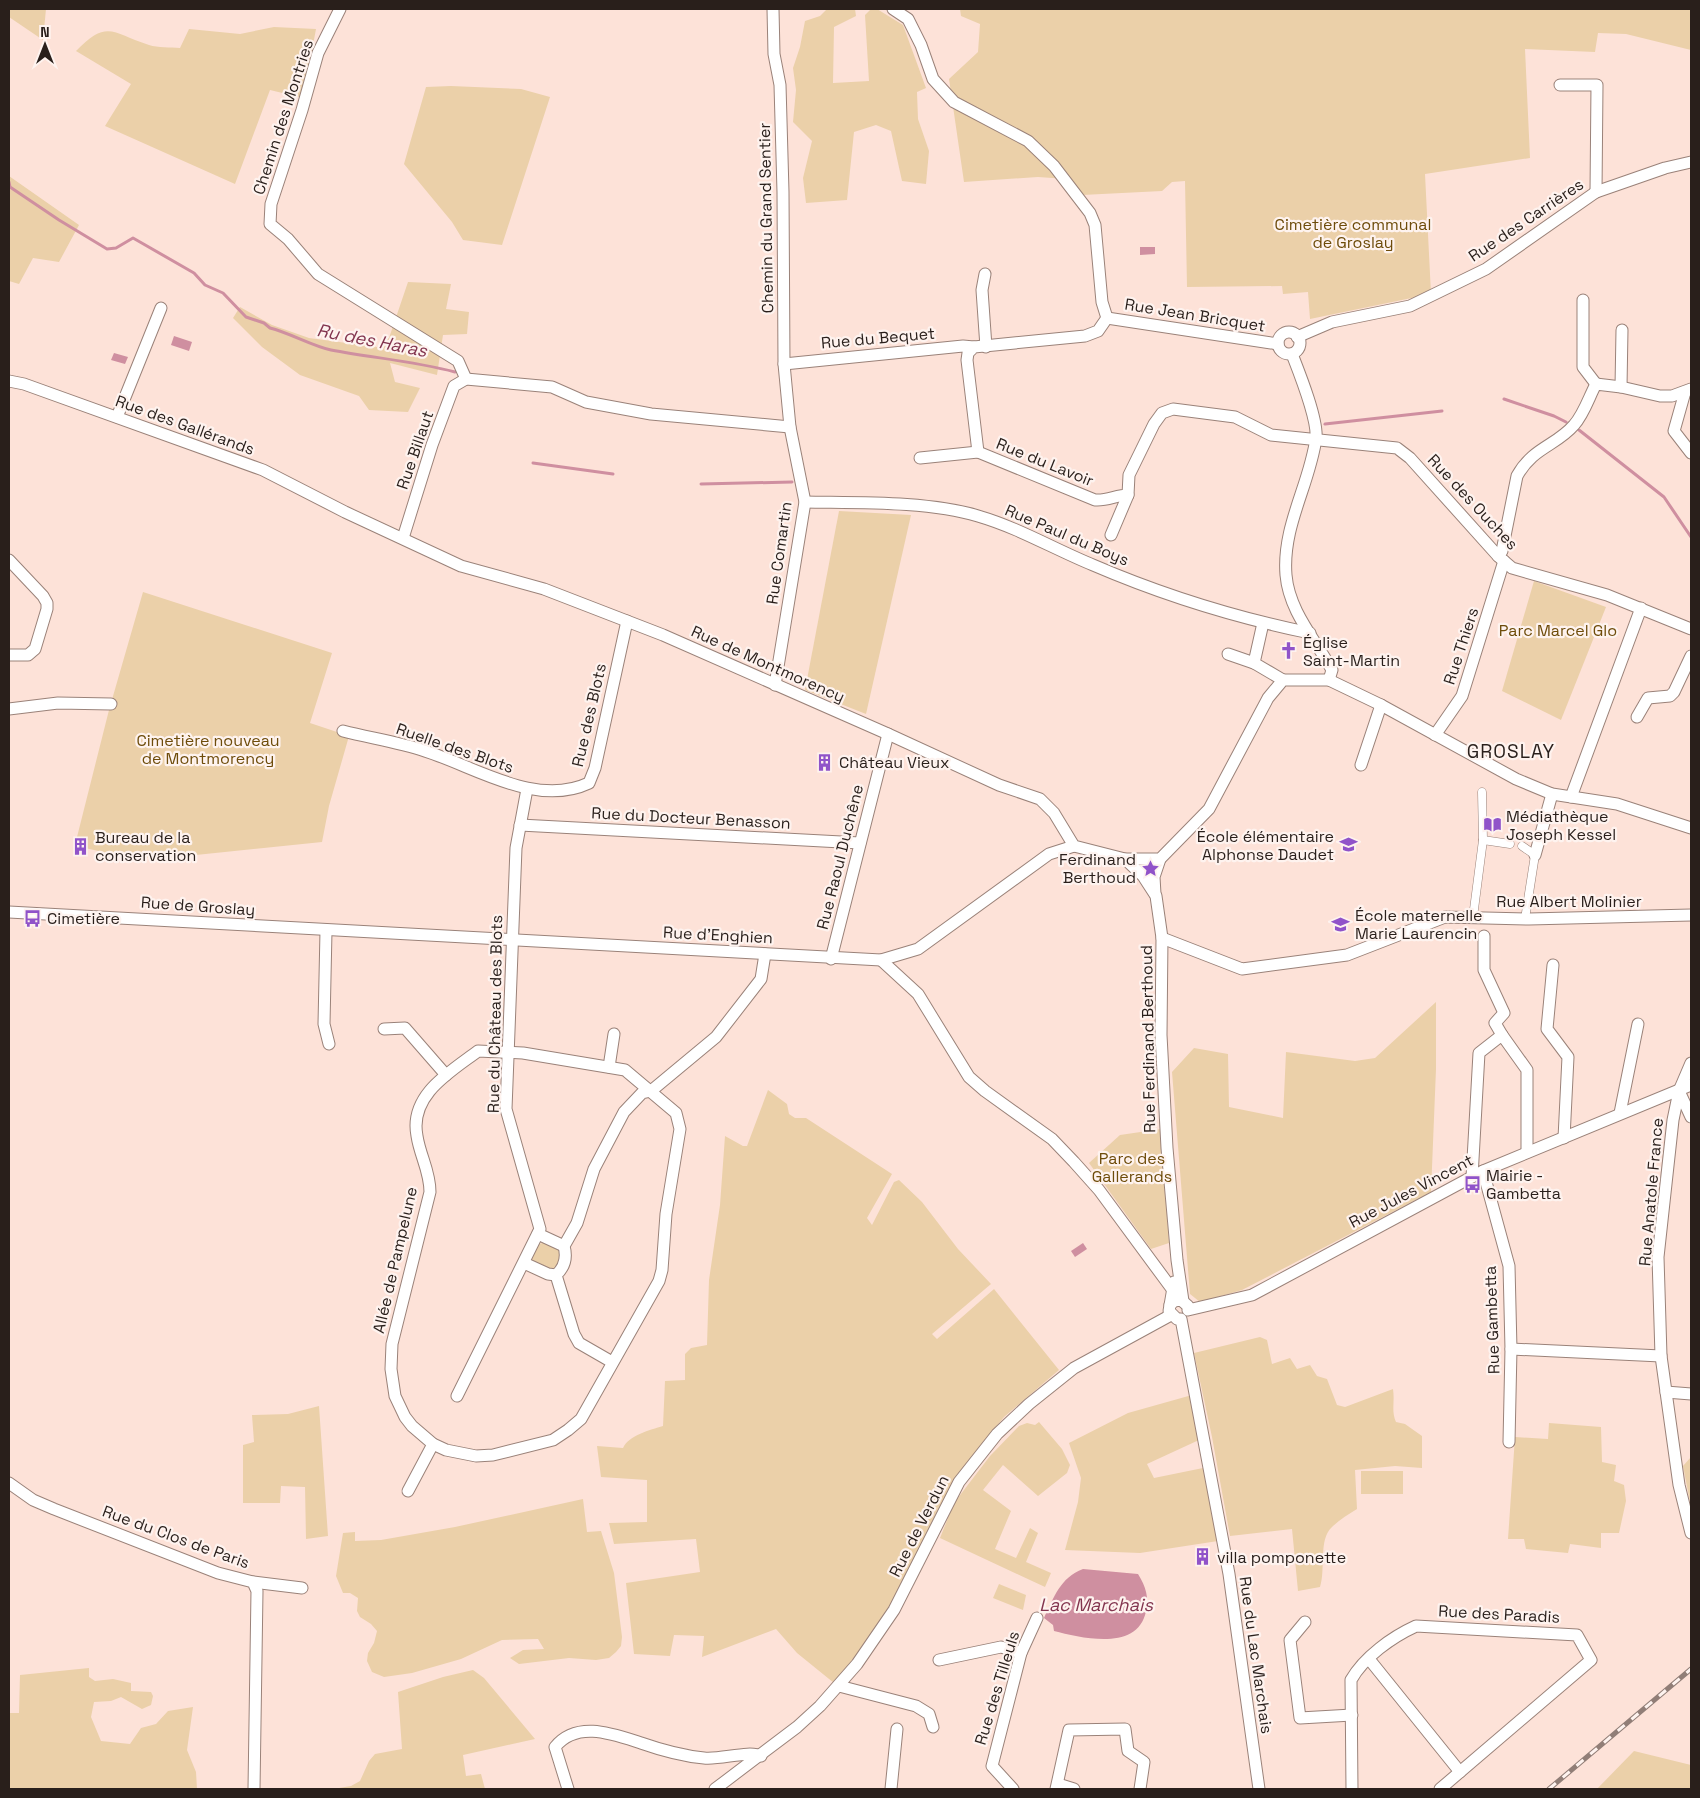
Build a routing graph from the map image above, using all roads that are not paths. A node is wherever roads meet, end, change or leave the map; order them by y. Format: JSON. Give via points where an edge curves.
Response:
{"nodes":[{"id":1,"x":340,"y":9,"type":"edge"},
{"id":2,"x":772,"y":9,"type":"edge"},
{"id":3,"x":893,"y":9,"type":"edge"},
{"id":4,"x":1560,"y":85,"type":"dead end"},
{"id":5,"x":1691,"y":162,"type":"edge"},
{"id":6,"x":1596,"y":192,"type":"junction"},
{"id":7,"x":985,"y":274,"type":"dead end"},
{"id":8,"x":1583,"y":300,"type":"dead end"},
{"id":9,"x":161,"y":308,"type":"dead end"},
{"id":10,"x":1106,"y":318,"type":"junction"},
{"id":11,"x":1622,"y":330,"type":"dead end"},
{"id":12,"x":1297,"y":336,"type":"junction"},
{"id":13,"x":1278,"y":344,"type":"junction"},
{"id":14,"x":980,"y":347,"type":"junction"},
{"id":15,"x":1292,"y":354,"type":"junction"},
{"id":16,"x":784,"y":364,"type":"junction"},
{"id":17,"x":466,"y":379,"type":"junction"},
{"id":18,"x":9,"y":381,"type":"edge"},
{"id":19,"x":1596,"y":384,"type":"junction"},
{"id":20,"x":1621,"y":387,"type":"junction"},
{"id":21,"x":1688,"y":390,"type":"edge"},
{"id":22,"x":116,"y":417,"type":"junction"},
{"id":23,"x":790,"y":426,"type":"junction"},
{"id":24,"x":1316,"y":438,"type":"junction"},
{"id":25,"x":978,"y":452,"type":"junction"},
{"id":26,"x":1691,"y":453,"type":"edge"},
{"id":27,"x":920,"y":458,"type":"dead end"},
{"id":28,"x":1128,"y":495,"type":"junction"},
{"id":29,"x":805,"y":502,"type":"junction"},
{"id":30,"x":345,"y":512,"type":"joint"},
{"id":31,"x":1111,"y":534,"type":"dead end"},
{"id":32,"x":403,"y":538,"type":"junction"},
{"id":33,"x":1501,"y":558,"type":"junction"},
{"id":34,"x":9,"y":560,"type":"edge"},
{"id":35,"x":1641,"y":608,"type":"junction"},
{"id":36,"x":627,"y":621,"type":"junction"},
{"id":37,"x":1263,"y":623,"type":"junction"},
{"id":38,"x":1691,"y":629,"type":"edge"},
{"id":39,"x":1310,"y":633,"type":"junction"},
{"id":40,"x":9,"y":654,"type":"edge"},
{"id":41,"x":1228,"y":654,"type":"dead end"},
{"id":42,"x":1691,"y":656,"type":"edge"},
{"id":43,"x":1254,"y":663,"type":"junction"},
{"id":44,"x":1283,"y":680,"type":"junction"},
{"id":45,"x":1329,"y":680,"type":"junction"},
{"id":46,"x":775,"y":685,"type":"junction"},
{"id":47,"x":111,"y":704,"type":"dead end"},
{"id":48,"x":1381,"y":705,"type":"junction"},
{"id":49,"x":9,"y":709,"type":"edge"},
{"id":50,"x":1637,"y":717,"type":"dead end"},
{"id":51,"x":343,"y":730,"type":"dead end"},
{"id":52,"x":888,"y":734,"type":"junction"},
{"id":53,"x":1435,"y":735,"type":"junction"},
{"id":54,"x":1361,"y":766,"type":"dead end"},
{"id":55,"x":528,"y":789,"type":"junction"},
{"id":56,"x":1482,"y":792,"type":"dead end"},
{"id":57,"x":1552,"y":794,"type":"junction"},
{"id":58,"x":1571,"y":797,"type":"junction"},
{"id":59,"x":520,"y":825,"type":"junction"},
{"id":60,"x":1691,"y":828,"type":"edge"},
{"id":61,"x":1483,"y":840,"type":"junction"},
{"id":62,"x":860,"y":843,"type":"junction"},
{"id":63,"x":1510,"y":844,"type":"dead end"},
{"id":64,"x":1074,"y":846,"type":"junction"},
{"id":65,"x":1522,"y":846,"type":"dead end"},
{"id":66,"x":1536,"y":855,"type":"junction"},
{"id":67,"x":1125,"y":859,"type":"junction"},
{"id":68,"x":1160,"y":859,"type":"junction"},
{"id":69,"x":1156,"y":896,"type":"junction"},
{"id":70,"x":9,"y":912,"type":"edge"},
{"id":71,"x":1691,"y":915,"type":"edge"},
{"id":72,"x":1473,"y":918,"type":"junction"},
{"id":73,"x":1525,"y":919,"type":"junction"},
{"id":74,"x":326,"y":931,"type":"junction"},
{"id":75,"x":1484,"y":936,"type":"dead end"},
{"id":76,"x":1162,"y":938,"type":"junction"},
{"id":77,"x":513,"y":941,"type":"junction"},
{"id":78,"x":765,"y":954,"type":"junction"},
{"id":79,"x":831,"y":959,"type":"junction"},
{"id":80,"x":881,"y":960,"type":"junction"},
{"id":81,"x":1553,"y":965,"type":"dead end"},
{"id":82,"x":1638,"y":1024,"type":"dead end"},
{"id":83,"x":384,"y":1030,"type":"dead end"},
{"id":84,"x":614,"y":1034,"type":"dead end"},
{"id":85,"x":1502,"y":1035,"type":"junction"},
{"id":86,"x":329,"y":1044,"type":"dead end"},
{"id":87,"x":509,"y":1052,"type":"junction"},
{"id":88,"x":1691,"y":1063,"type":"edge"},
{"id":89,"x":609,"y":1068,"type":"junction"},
{"id":90,"x":446,"y":1075,"type":"junction"},
{"id":91,"x":1691,"y":1085,"type":"edge"},
{"id":92,"x":652,"y":1091,"type":"junction"},
{"id":93,"x":1679,"y":1091,"type":"junction"},
{"id":94,"x":1620,"y":1113,"type":"junction"},
{"id":95,"x":1691,"y":1117,"type":"edge"},
{"id":96,"x":1564,"y":1138,"type":"junction"},
{"id":97,"x":1527,"y":1152,"type":"junction"},
{"id":98,"x":1483,"y":1170,"type":"junction"},
{"id":99,"x":1472,"y":1177,"type":"junction"},
{"id":100,"x":538,"y":1234,"type":"junction"},
{"id":101,"x":564,"y":1246,"type":"junction"},
{"id":102,"x":1177,"y":1260,"type":"junction"},
{"id":103,"x":524,"y":1263,"type":"junction"},
{"id":104,"x":556,"y":1275,"type":"junction"},
{"id":105,"x":1172,"y":1289,"type":"junction"},
{"id":106,"x":1179,"y":1310,"type":"junction"},
{"id":107,"x":1511,"y":1350,"type":"junction"},
{"id":108,"x":1661,"y":1356,"type":"junction"},
{"id":109,"x":612,"y":1362,"type":"junction"},
{"id":110,"x":1666,"y":1392,"type":"junction"},
{"id":111,"x":1691,"y":1394,"type":"edge"},
{"id":112,"x":457,"y":1396,"type":"dead end"},
{"id":113,"x":1509,"y":1442,"type":"dead end"},
{"id":114,"x":433,"y":1444,"type":"junction"},
{"id":115,"x":9,"y":1484,"type":"edge"},
{"id":116,"x":408,"y":1491,"type":"dead end"},
{"id":117,"x":1691,"y":1533,"type":"edge"},
{"id":118,"x":253,"y":1582,"type":"junction"},
{"id":119,"x":302,"y":1588,"type":"dead end"},
{"id":120,"x":1037,"y":1618,"type":"dead end"},
{"id":121,"x":1305,"y":1622,"type":"dead end"},
{"id":122,"x":1021,"y":1653,"type":"junction"},
{"id":123,"x":1369,"y":1659,"type":"junction"},
{"id":124,"x":940,"y":1660,"type":"dead end"},
{"id":125,"x":839,"y":1686,"type":"junction"},
{"id":126,"x":1352,"y":1715,"type":"junction"},
{"id":127,"x":933,"y":1727,"type":"dead end"},
{"id":128,"x":897,"y":1729,"type":"dead end"},
{"id":129,"x":760,"y":1756,"type":"junction"},
{"id":130,"x":1460,"y":1772,"type":"junction"},
{"id":131,"x":1057,"y":1787,"type":"edge"},
{"id":132,"x":254,"y":1789,"type":"edge"},
{"id":133,"x":568,"y":1789,"type":"edge"},
{"id":134,"x":715,"y":1789,"type":"edge"},
{"id":135,"x":891,"y":1789,"type":"edge"},
{"id":136,"x":1013,"y":1789,"type":"edge"},
{"id":137,"x":1074,"y":1789,"type":"edge"},
{"id":138,"x":1140,"y":1789,"type":"edge"},
{"id":139,"x":1259,"y":1789,"type":"edge"},
{"id":140,"x":1352,"y":1789,"type":"edge"},
{"id":141,"x":1440,"y":1789,"type":"edge"}],
"edges":[{"from":1,"to":17,"type":"street","name":"Chemin des Montries","via":[[318,53],[271,204],[270,224],[288,239],[318,274],[458,361]]},
{"from":2,"to":16,"type":"street","name":"Chemin du Grand Sentier","via":[[774,54],[780,85]]},
{"from":3,"to":10,"type":"street","via":[[908,19],[933,79],[954,102],[1028,141],[1070,185],[1090,213],[1095,225]]},
{"from":4,"to":6,"type":"street","via":[[1597,85]]},
{"from":5,"to":6,"type":"street","name":"Rue des Carrières"},
{"from":6,"to":12,"type":"street","name":"Rue des Carrières","via":[[1486,268],[1410,306],[1332,322]]},
{"from":7,"to":14,"type":"street","name":"Rue du Lavoir"},
{"from":8,"to":19,"type":"street","via":[[1584,367]]},
{"from":9,"to":22,"type":"street"},
{"from":10,"to":13,"type":"street","name":"Rue Jean Bricquet"},
{"from":10,"to":14,"type":"street","via":[[1098,330],[1085,336]]},
{"from":11,"to":20,"type":"street"},
{"from":12,"to":13,"type":"street","via":[[1285,334]]},
{"from":12,"to":15,"type":"street","via":[[1299,346]]},
{"from":13,"to":15,"type":"street","via":[[1282,352]]},
{"from":14,"to":16,"type":"street","name":"Rue du Bequet"},
{"from":14,"to":25,"type":"street","name":"Rue du Lavoir","via":[[968,354],[967,360]]},
{"from":15,"to":24,"type":"street"},
{"from":16,"to":23,"type":"street","name":"Chemin du Grand Sentier"},
{"from":17,"to":23,"type":"street","via":[[552,387],[586,402],[651,414]]},
{"from":17,"to":32,"type":"street","name":"Rue Billaut","via":[[454,386]]},
{"from":18,"to":22,"type":"street","name":"Rue des Gallérands"},
{"from":19,"to":20,"type":"street"},
{"from":19,"to":33,"type":"street","name":"Rue Thiers","via":[[1574,425],[1538,450],[1517,476]]},
{"from":20,"to":21,"type":"street","via":[[1660,396],[1672,396]]},
{"from":21,"to":26,"type":"street","via":[[1674,432]]},
{"from":22,"to":30,"type":"street","name":"Rue des Gallérands","via":[[263,470]]},
{"from":23,"to":29,"type":"street","name":"Rue Comartin"},
{"from":24,"to":28,"type":"street","via":[[1271,435],[1235,417],[1173,409],[1162,413],[1154,424],[1129,474]]},
{"from":24,"to":33,"type":"street","name":"Rue des Ouches","via":[[1403,451]]},
{"from":24,"to":39,"type":"street","via":[[1291,520],[1285,557],[1292,598],[1299,618]]},
{"from":25,"to":27,"type":"street"},
{"from":25,"to":28,"type":"street","name":"Rue du Lavoir","via":[[1095,500],[1107,501],[1118,495]]},
{"from":28,"to":31,"type":"street"},
{"from":29,"to":37,"type":"street","name":"Rue Paul du Boys","via":[[914,506],[976,515],[1017,528],[1092,565],[1197,606]]},
{"from":29,"to":46,"type":"street","name":"Rue Comartin"},
{"from":30,"to":32,"type":"street","name":"Rue de Montmorency"},
{"from":32,"to":36,"type":"street","name":"Rue de Montmorency","via":[[461,566],[544,589]]},
{"from":33,"to":35,"type":"street","name":"Rue des Ouches","via":[[1512,568],[1600,592]]},
{"from":33,"to":53,"type":"street","name":"Rue Thiers","via":[[1462,696]]},
{"from":34,"to":40,"type":"street","via":[[43,596],[47,609],[36,649],[28,655]]},
{"from":35,"to":38,"type":"street","name":"Rue des Ouches"},
{"from":35,"to":58,"type":"street"},
{"from":36,"to":46,"type":"street","name":"Rue de Montmorency"},
{"from":36,"to":55,"type":"street","name":"Rue des Blots","via":[[589,783],[573,790]]},
{"from":37,"to":39,"type":"street","name":"Rue Paul du Boys"},
{"from":37,"to":43,"type":"street"},
{"from":39,"to":45,"type":"street","via":[[1332,670]]},
{"from":41,"to":43,"type":"street"},
{"from":42,"to":50,"type":"street","via":[[1674,692],[1670,696],[1648,698]]},
{"from":43,"to":44,"type":"street"},
{"from":44,"to":45,"type":"street"},
{"from":44,"to":68,"type":"street","via":[[1268,698],[1209,809]]},
{"from":45,"to":48,"type":"street"},
{"from":46,"to":52,"type":"street","name":"Rue de Montmorency"},
{"from":47,"to":49,"type":"street","via":[[58,703]]},
{"from":48,"to":53,"type":"street"},
{"from":48,"to":54,"type":"street"},
{"from":51,"to":55,"type":"street","name":"Ruelle des Blots","via":[[424,751]]},
{"from":52,"to":62,"type":"street","name":"Rue Raoul Duchêne"},
{"from":52,"to":64,"type":"street","name":"Rue de Montmorency","via":[[999,785],[1040,799],[1054,813]]},
{"from":53,"to":57,"type":"street","via":[[1516,780]]},
{"from":55,"to":59,"type":"street","name":"Rue du Château des Blots"},
{"from":56,"to":61,"type":"street"},
{"from":57,"to":58,"type":"street"},
{"from":57,"to":66,"type":"street"},
{"from":58,"to":60,"type":"street","via":[[1617,804]]},
{"from":59,"to":62,"type":"street","name":"Rue du Docteur Benasson"},
{"from":59,"to":77,"type":"street","name":"Rue du Château des Blots","via":[[516,848]]},
{"from":61,"to":63,"type":"street"},
{"from":61,"to":72,"type":"street"},
{"from":62,"to":79,"type":"street","name":"Rue Raoul Duchêne"},
{"from":64,"to":67,"type":"street"},
{"from":64,"to":80,"type":"street","name":"Rue d'Enghien","via":[[1050,854],[918,949]]},
{"from":65,"to":66,"type":"street"},
{"from":66,"to":73,"type":"street"},
{"from":67,"to":68,"type":"street"},
{"from":67,"to":69,"type":"street","name":"Rue Ferdinand Berthoud","via":[[1144,876]]},
{"from":68,"to":69,"type":"street","via":[[1154,877]]},
{"from":69,"to":76,"type":"street","name":"Rue Ferdinand Berthoud"},
{"from":70,"to":74,"type":"street","name":"Rue de Groslay"},
{"from":71,"to":73,"type":"street","name":"Rue Albert Molinier"},
{"from":72,"to":73,"type":"street","name":"Rue Albert Molinier"},
{"from":72,"to":76,"type":"street","name":"Rue Albert Molinier","via":[[1445,917],[1347,956],[1242,970]]},
{"from":74,"to":77,"type":"street","name":"Rue d'Enghien"},
{"from":74,"to":86,"type":"street","via":[[324,1024]]},
{"from":75,"to":85,"type":"street","via":[[1484,970],[1504,1012],[1495,1023]]},
{"from":76,"to":102,"type":"street","name":"Rue Ferdinand Berthoud","via":[[1161,1035]]},
{"from":77,"to":78,"type":"street","name":"Rue d'Enghien"},
{"from":77,"to":87,"type":"street","name":"Rue du Château des Blots"},
{"from":78,"to":79,"type":"street","name":"Rue d'Enghien"},
{"from":78,"to":92,"type":"street","via":[[761,979],[716,1037]]},
{"from":79,"to":80,"type":"street","name":"Rue d'Enghien"},
{"from":80,"to":105,"type":"street","via":[[918,994],[969,1077],[1052,1139],[1098,1190]]},
{"from":81,"to":96,"type":"street","via":[[1547,1028],[1568,1057]]},
{"from":82,"to":94,"type":"street"},
{"from":83,"to":90,"type":"street","via":[[405,1028]]},
{"from":84,"to":89,"type":"street"},
{"from":85,"to":97,"type":"street","via":[[1527,1070]]},
{"from":85,"to":99,"type":"street","via":[[1479,1053]]},
{"from":87,"to":89,"type":"street","name":"Allée de Pampelune"},
{"from":87,"to":90,"type":"street","name":"Allée de Pampelune","via":[[478,1050]]},
{"from":87,"to":100,"type":"street","name":"Rue du Château des Blots","via":[[507,1116],[540,1229]]},
{"from":88,"to":93,"type":"street","name":"Rue Anatole France"},
{"from":89,"to":92,"type":"street","name":"Allée de Pampelune","via":[[625,1070]]},
{"from":90,"to":114,"type":"street","name":"Allée de Pampelune","via":[[422,1102],[417,1118],[417,1136],[427,1167],[430,1192],[390,1356],[392,1383],[400,1408],[412,1426]]},
{"from":91,"to":93,"type":"street","name":"Rue Jules Vincent"},
{"from":92,"to":101,"type":"street","via":[[642,1093],[624,1112],[594,1169],[576,1223]]},
{"from":92,"to":109,"type":"street","name":"Allée de Pampelune","via":[[676,1113],[680,1129],[666,1214],[662,1270],[653,1292]]},
{"from":93,"to":94,"type":"street","name":"Rue Jules Vincent"},
{"from":93,"to":95,"type":"street"},
{"from":93,"to":108,"type":"street","name":"Rue Anatole France","via":[[1658,1257]]},
{"from":94,"to":96,"type":"street","name":"Rue Jules Vincent"},
{"from":96,"to":97,"type":"street","name":"Rue Jules Vincent"},
{"from":97,"to":98,"type":"street","name":"Rue Jules Vincent"},
{"from":98,"to":99,"type":"street","name":"Rue Jules Vincent"},
{"from":98,"to":107,"type":"street","name":"Rue Gambetta","via":[[1509,1266]]},
{"from":99,"to":106,"type":"street","name":"Rue Jules Vincent","via":[[1252,1295]]},
{"from":100,"to":101,"type":"street"},
{"from":100,"to":103,"type":"street"},
{"from":101,"to":104,"type":"street","via":[[567,1256]]},
{"from":102,"to":105,"type":"street","name":"Rue Ferdinand Berthoud"},
{"from":102,"to":106,"type":"street","name":"Rue Ferdinand Berthoud"},
{"from":103,"to":104,"type":"street"},
{"from":103,"to":112,"type":"street"},
{"from":104,"to":109,"type":"street","via":[[579,1343]]},
{"from":105,"to":106,"type":"street","name":"Rue Ferdinand Berthoud"},
{"from":106,"to":125,"type":"street","name":"Rue de Verdun","via":[[1074,1368],[997,1434],[959,1482],[894,1610]]},
{"from":106,"to":139,"type":"street","name":"Rue du Lac Marchais","via":[[1229,1574]]},
{"from":107,"to":108,"type":"street"},
{"from":107,"to":113,"type":"street","name":"Rue Gambetta"},
{"from":108,"to":110,"type":"street","name":"Rue Anatole France"},
{"from":109,"to":114,"type":"street","name":"Allée de Pampelune","via":[[581,1419],[553,1440],[476,1456],[459,1454]]},
{"from":110,"to":111,"type":"street"},
{"from":110,"to":117,"type":"street","name":"Rue Anatole France","via":[[1679,1485]]},
{"from":114,"to":116,"type":"street"},
{"from":115,"to":118,"type":"street","name":"Rue du Clos de Paris","via":[[54,1509],[200,1566]]},
{"from":118,"to":119,"type":"street"},
{"from":118,"to":132,"type":"street","name":"Rue du Clos de Paris","via":[[257,1591]]},
{"from":120,"to":122,"type":"street","name":"Rue des Tilleuls"},
{"from":121,"to":126,"type":"street","via":[[1290,1640],[1300,1718]]},
{"from":122,"to":124,"type":"street","via":[[1001,1647]]},
{"from":122,"to":136,"type":"street","name":"Rue des Tilleuls","via":[[992,1766]]},
{"from":123,"to":126,"type":"street","name":"Rue des Paradis","via":[[1357,1669],[1351,1680]]},
{"from":123,"to":130,"type":"street"},
{"from":123,"to":130,"type":"street","name":"Rue des Paradis","via":[[1399,1634],[1416,1626],[1577,1634],[1591,1660]]},
{"from":125,"to":127,"type":"street","via":[[916,1706],[929,1714]]},
{"from":125,"to":129,"type":"street","name":"Rue de Verdun","via":[[797,1727]]},
{"from":126,"to":140,"type":"street","name":"Rue des Paradis"},
{"from":128,"to":135,"type":"street"},
{"from":129,"to":133,"type":"street","via":[[755,1753],[701,1758],[614,1734],[584,1732],[568,1736],[555,1747]]},
{"from":129,"to":134,"type":"street","name":"Rue de Verdun"},
{"from":130,"to":141,"type":"street","name":"Rue des Paradis"},
{"from":131,"to":137,"type":"street"},
{"from":131,"to":138,"type":"street","via":[[1068,1730],[1125,1729],[1128,1751],[1144,1762]]}]}
